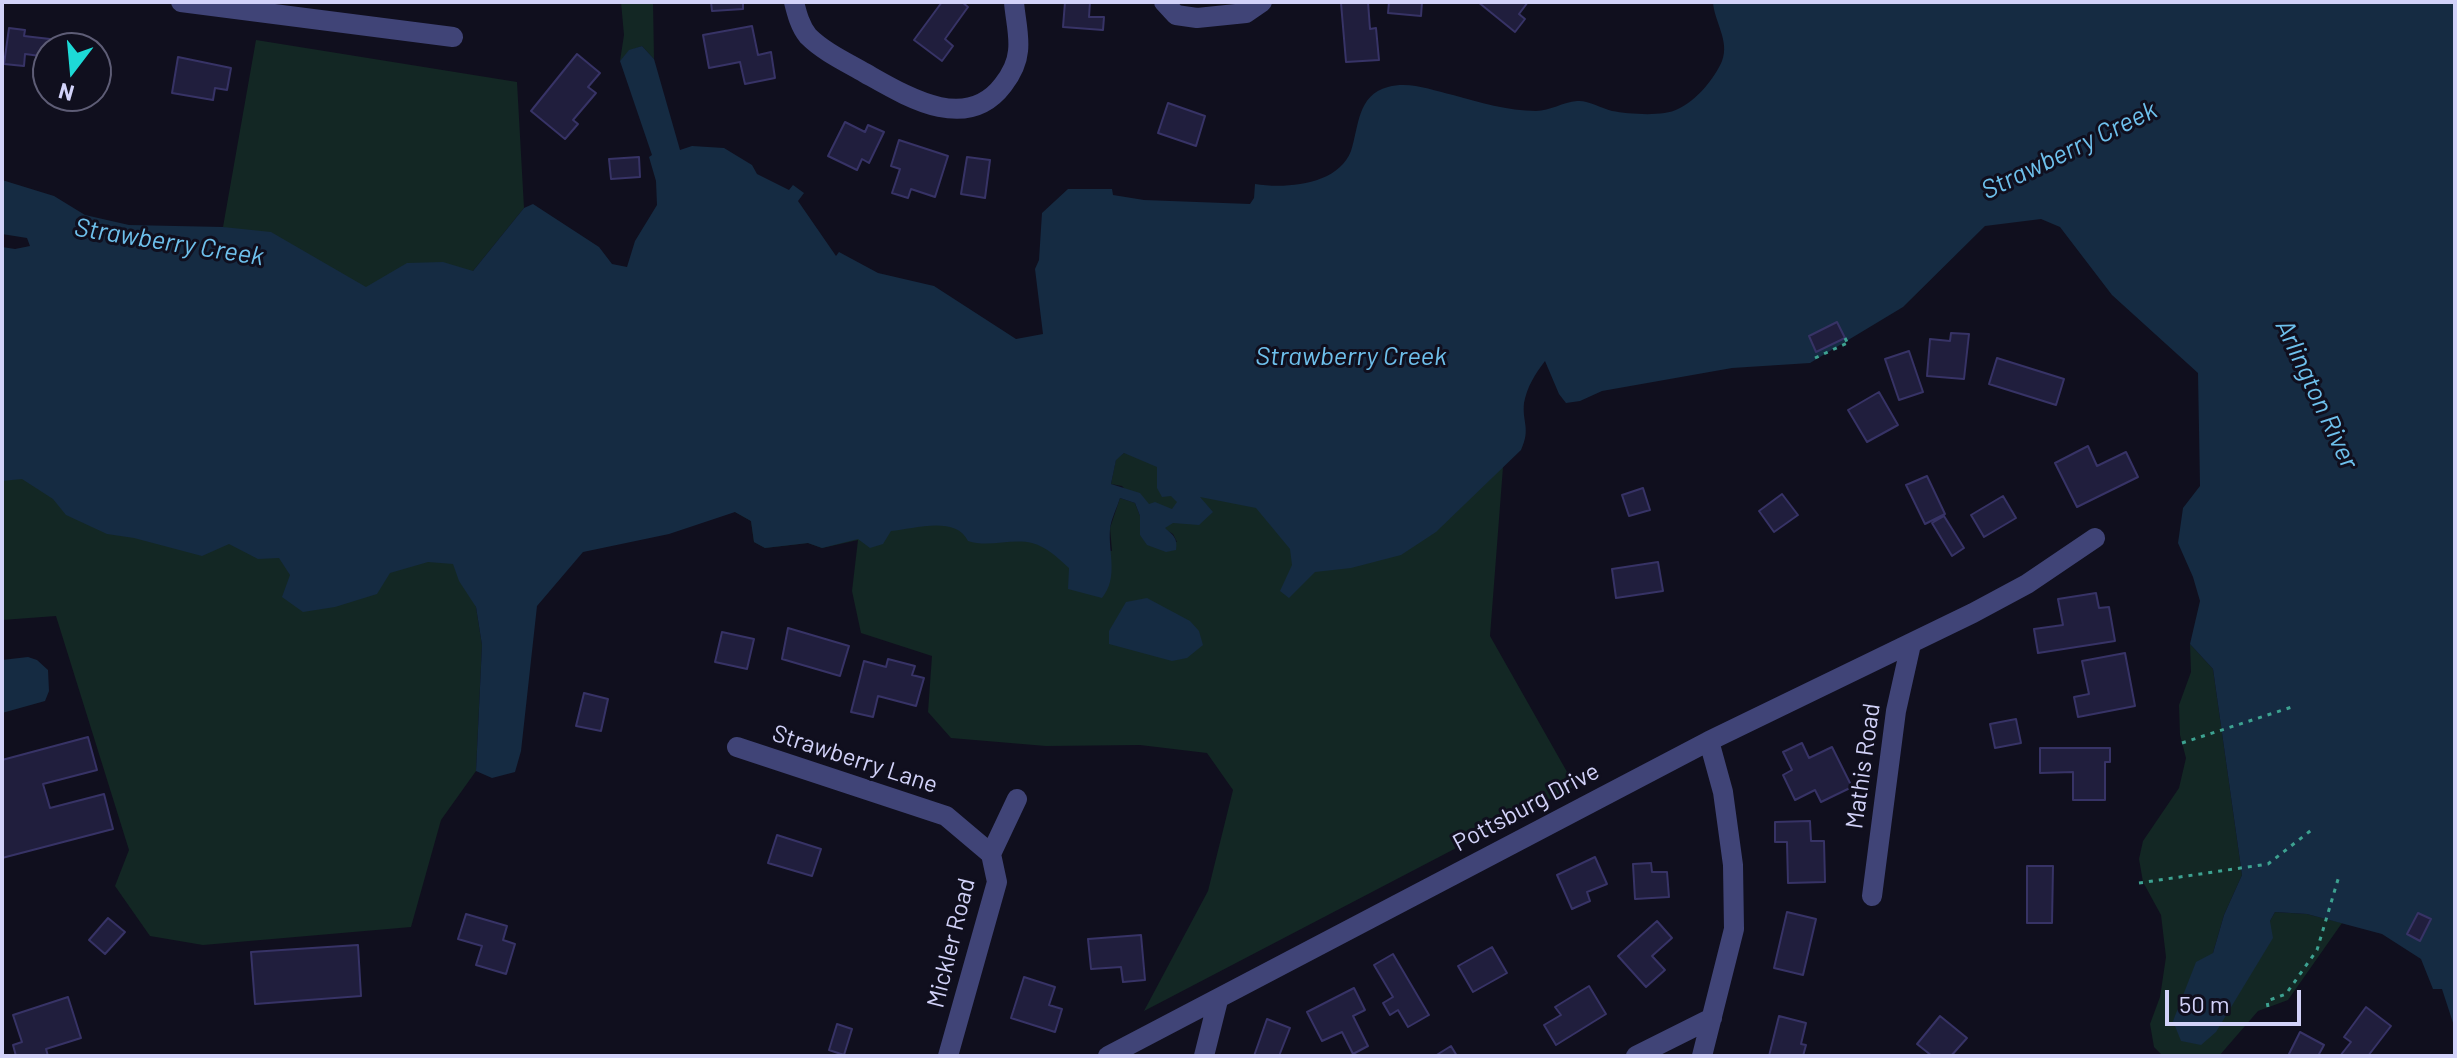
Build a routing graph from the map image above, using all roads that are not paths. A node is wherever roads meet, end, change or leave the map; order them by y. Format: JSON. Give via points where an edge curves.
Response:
{"nodes":[{"id":1,"x":181,"y":2,"type":"edge"},
{"id":2,"x":1014,"y":2,"type":"edge"},
{"id":3,"x":1164,"y":2,"type":"edge"},
{"id":4,"x":1262,"y":2,"type":"edge"},
{"id":5,"x":796,"y":10,"type":"edge"},
{"id":6,"x":453,"y":37,"type":"dead end"},
{"id":7,"x":2095,"y":538,"type":"dead end"},
{"id":8,"x":1911,"y":644,"type":"junction"},
{"id":9,"x":1709,"y":741,"type":"junction"},
{"id":10,"x":737,"y":747,"type":"dead end"},
{"id":11,"x":1017,"y":799,"type":"dead end"},
{"id":12,"x":991,"y":854,"type":"junction"},
{"id":13,"x":1872,"y":896,"type":"dead end"},
{"id":14,"x":1218,"y":1000,"type":"junction"},
{"id":15,"x":1712,"y":1018,"type":"junction"},
{"id":16,"x":948,"y":1056,"type":"edge"},
{"id":17,"x":1108,"y":1056,"type":"edge"},
{"id":18,"x":1204,"y":1056,"type":"edge"},
{"id":19,"x":1636,"y":1056,"type":"edge"},
{"id":20,"x":1702,"y":1056,"type":"edge"}],
"edges":[{"from":1,"to":6,"type":"street"},
{"from":2,"to":5,"type":"street","via":[[1018,51],[1010,76],[982,104],[961,109],[938,108],[826,51],[807,34]]},
{"from":3,"to":4,"type":"street","via":[[1176,15],[1197,18],[1246,13]]},
{"from":7,"to":8,"type":"street","name":"Pottsburg Drive","via":[[2027,584]]},
{"from":8,"to":9,"type":"street","name":"Pottsburg Drive"},
{"from":8,"to":13,"type":"street","name":"Mathis Road","via":[[1896,711]]},
{"from":9,"to":14,"type":"street","name":"Pottsburg Drive"},
{"from":9,"to":15,"type":"street","via":[[1723,792],[1734,881],[1734,929]]},
{"from":10,"to":12,"type":"street","name":"Strawberry Lane","via":[[946,816]]},
{"from":11,"to":12,"type":"street","name":"Mickler Road"},
{"from":12,"to":16,"type":"street","name":"Mickler Road","via":[[997,882]]},
{"from":14,"to":17,"type":"street","name":"Pottsburg Drive"},
{"from":14,"to":18,"type":"street"},
{"from":15,"to":19,"type":"street"},
{"from":15,"to":20,"type":"street"}]}
